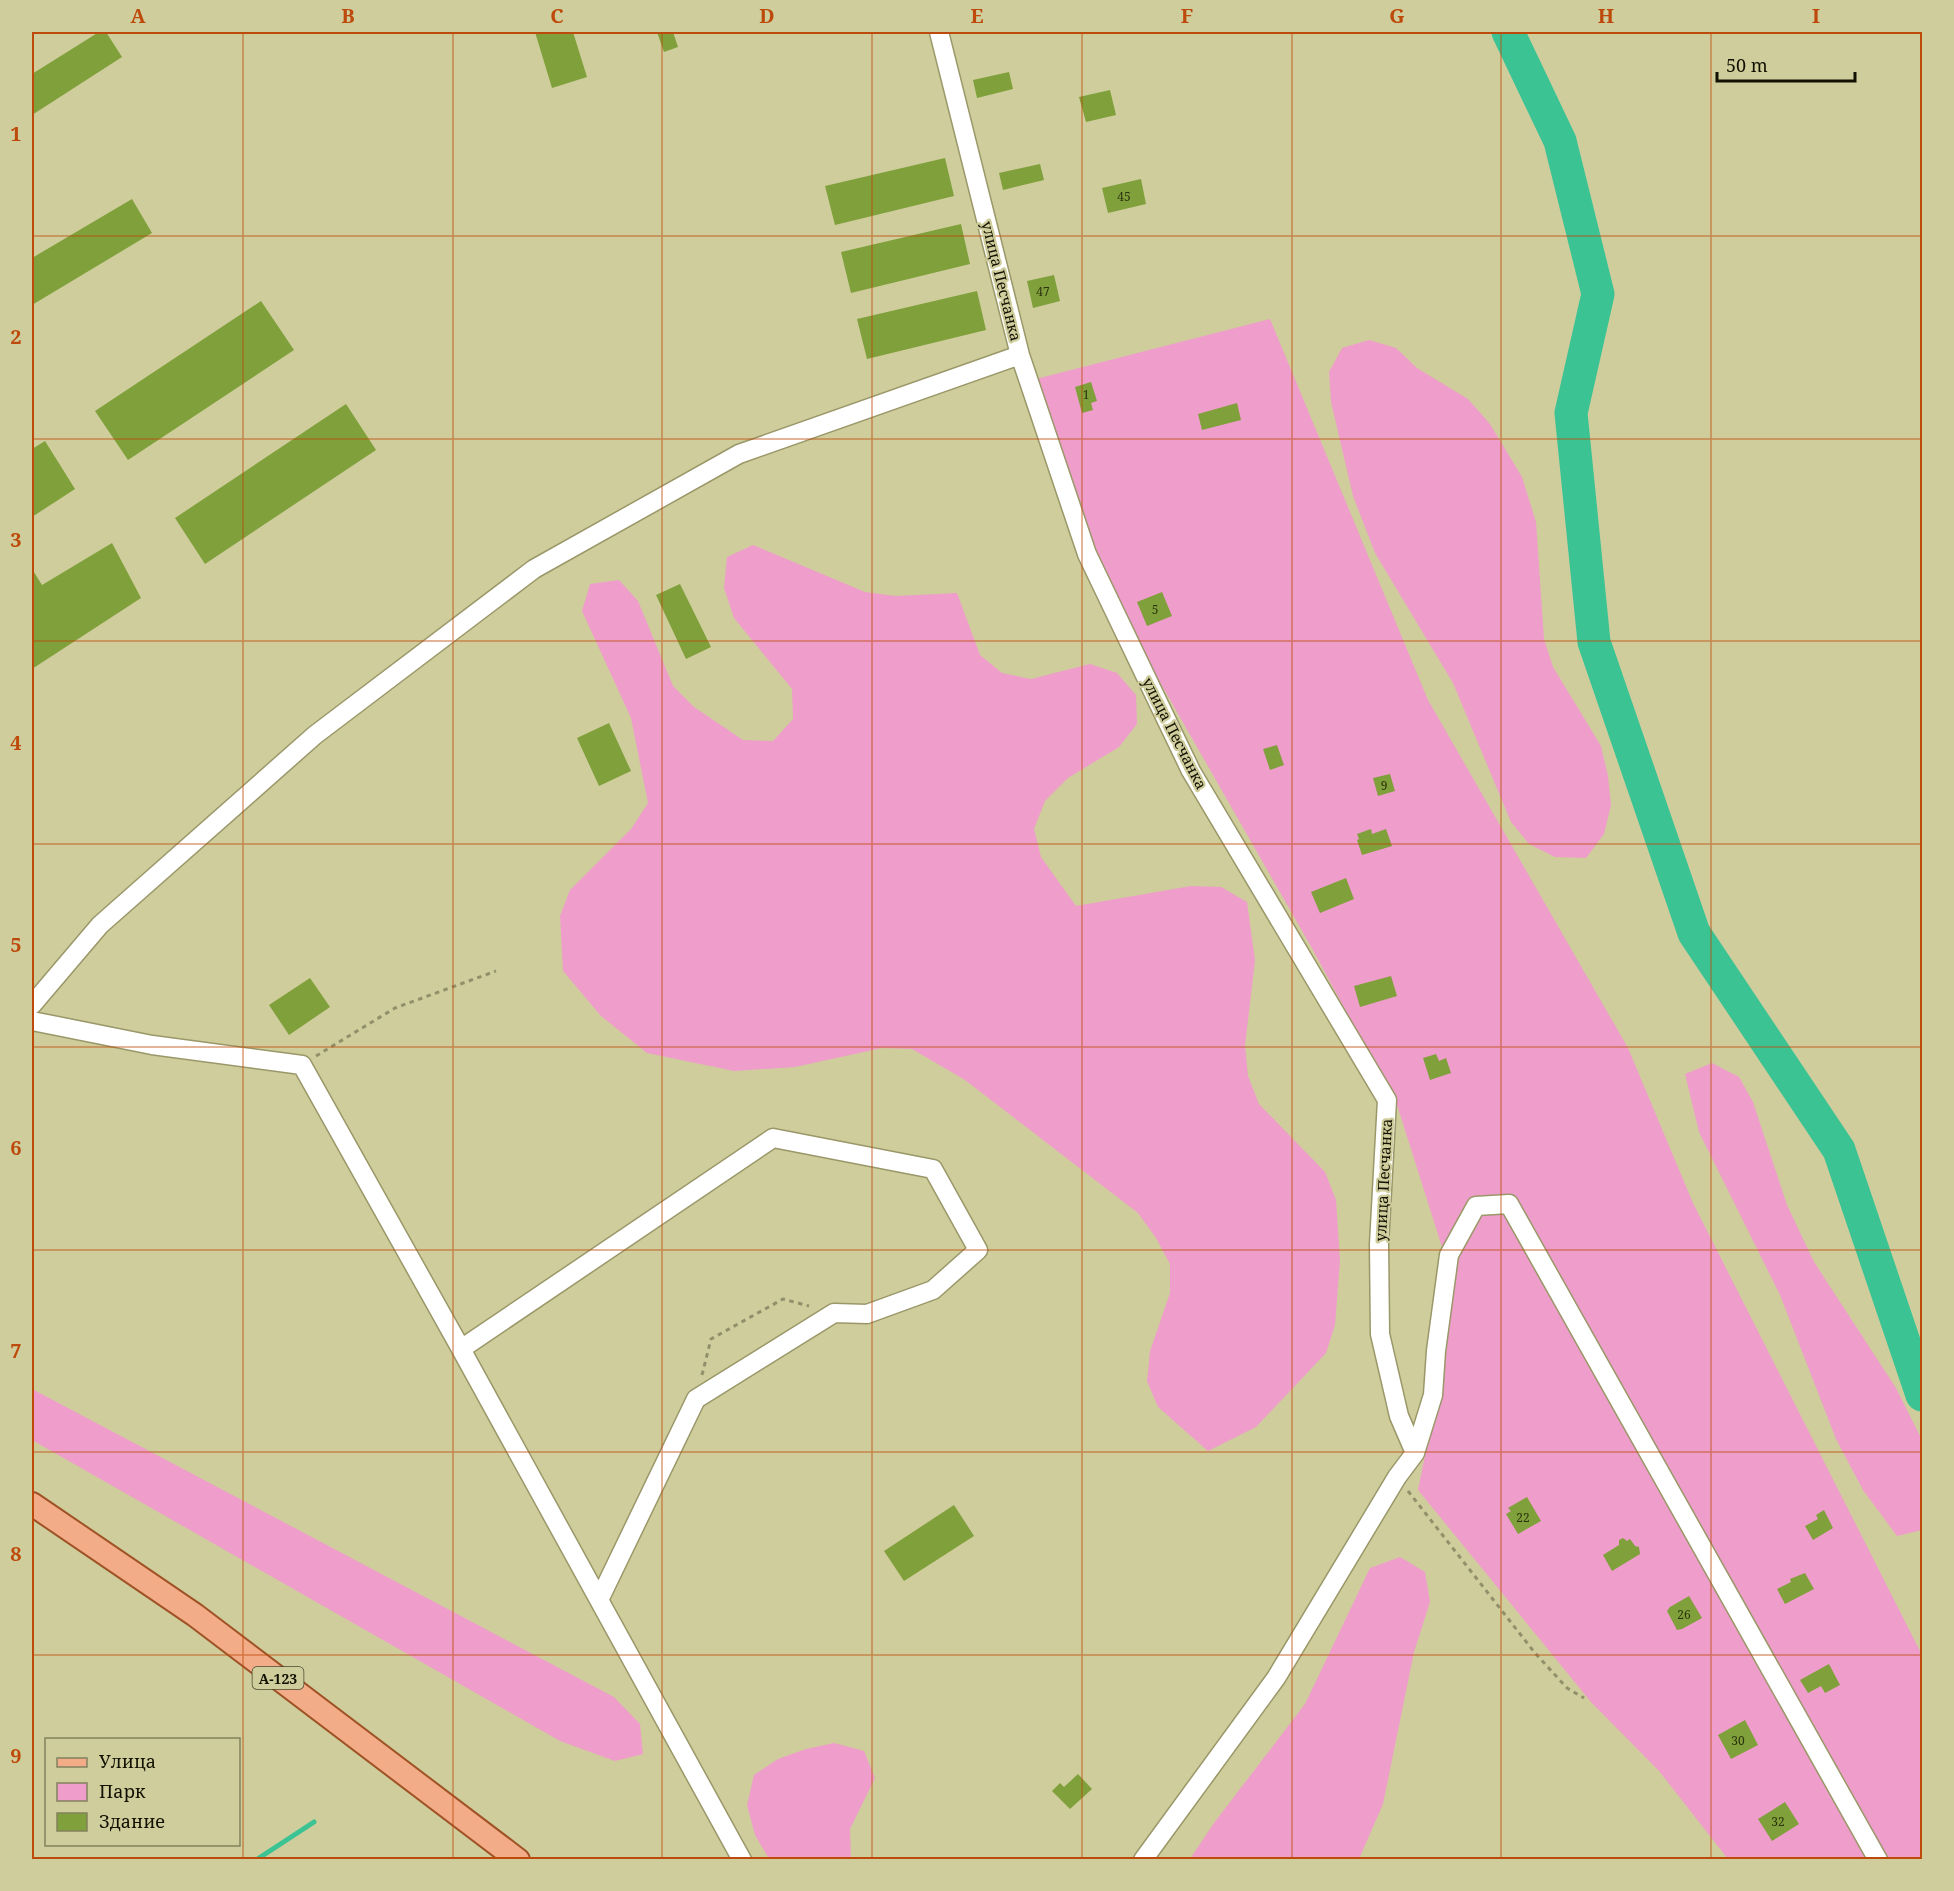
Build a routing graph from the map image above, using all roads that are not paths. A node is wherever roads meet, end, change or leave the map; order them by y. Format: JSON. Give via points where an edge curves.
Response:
{"nodes":[{"id":1,"x":939,"y":32,"type":"edge"},
{"id":2,"x":1020,"y":354,"type":"junction"},
{"id":3,"x":32,"y":1005,"type":"edge"},
{"id":4,"x":32,"y":1021,"type":"edge"},
{"id":5,"x":461,"y":1349,"type":"junction"},
{"id":6,"x":1415,"y":1453,"type":"junction"},
{"id":7,"x":32,"y":1504,"type":"edge"},
{"id":8,"x":599,"y":1600,"type":"junction"},
{"id":9,"x":518,"y":1860,"type":"edge"},
{"id":10,"x":742,"y":1860,"type":"edge"},
{"id":11,"x":1143,"y":1860,"type":"edge"},
{"id":12,"x":1878,"y":1860,"type":"edge"}],
"edges":[{"from":1,"to":2,"type":"street","name":"улица Песчанка"},
{"from":2,"to":3,"type":"street","via":[[739,454],[534,569],[315,735],[100,925]]},
{"from":2,"to":6,"type":"street","name":"улица Песчанка","via":[[1087,554],[1191,771],[1387,1100],[1379,1244],[1380,1334],[1400,1416]]},
{"from":4,"to":5,"type":"street","via":[[152,1046],[302,1065]]},
{"from":5,"to":8,"type":"street"},
{"from":5,"to":8,"type":"street","via":[[773,1138],[933,1169],[978,1250],[933,1290],[867,1314],[834,1313],[696,1400]]},
{"from":6,"to":11,"type":"street","via":[[1276,1678]]},
{"from":6,"to":12,"type":"street","via":[[1432,1395],[1449,1255],[1476,1206],[1509,1204]]},
{"from":7,"to":9,"type":"main road","number":"А-123","via":[[195,1615]]},
{"from":8,"to":10,"type":"street"}]}
